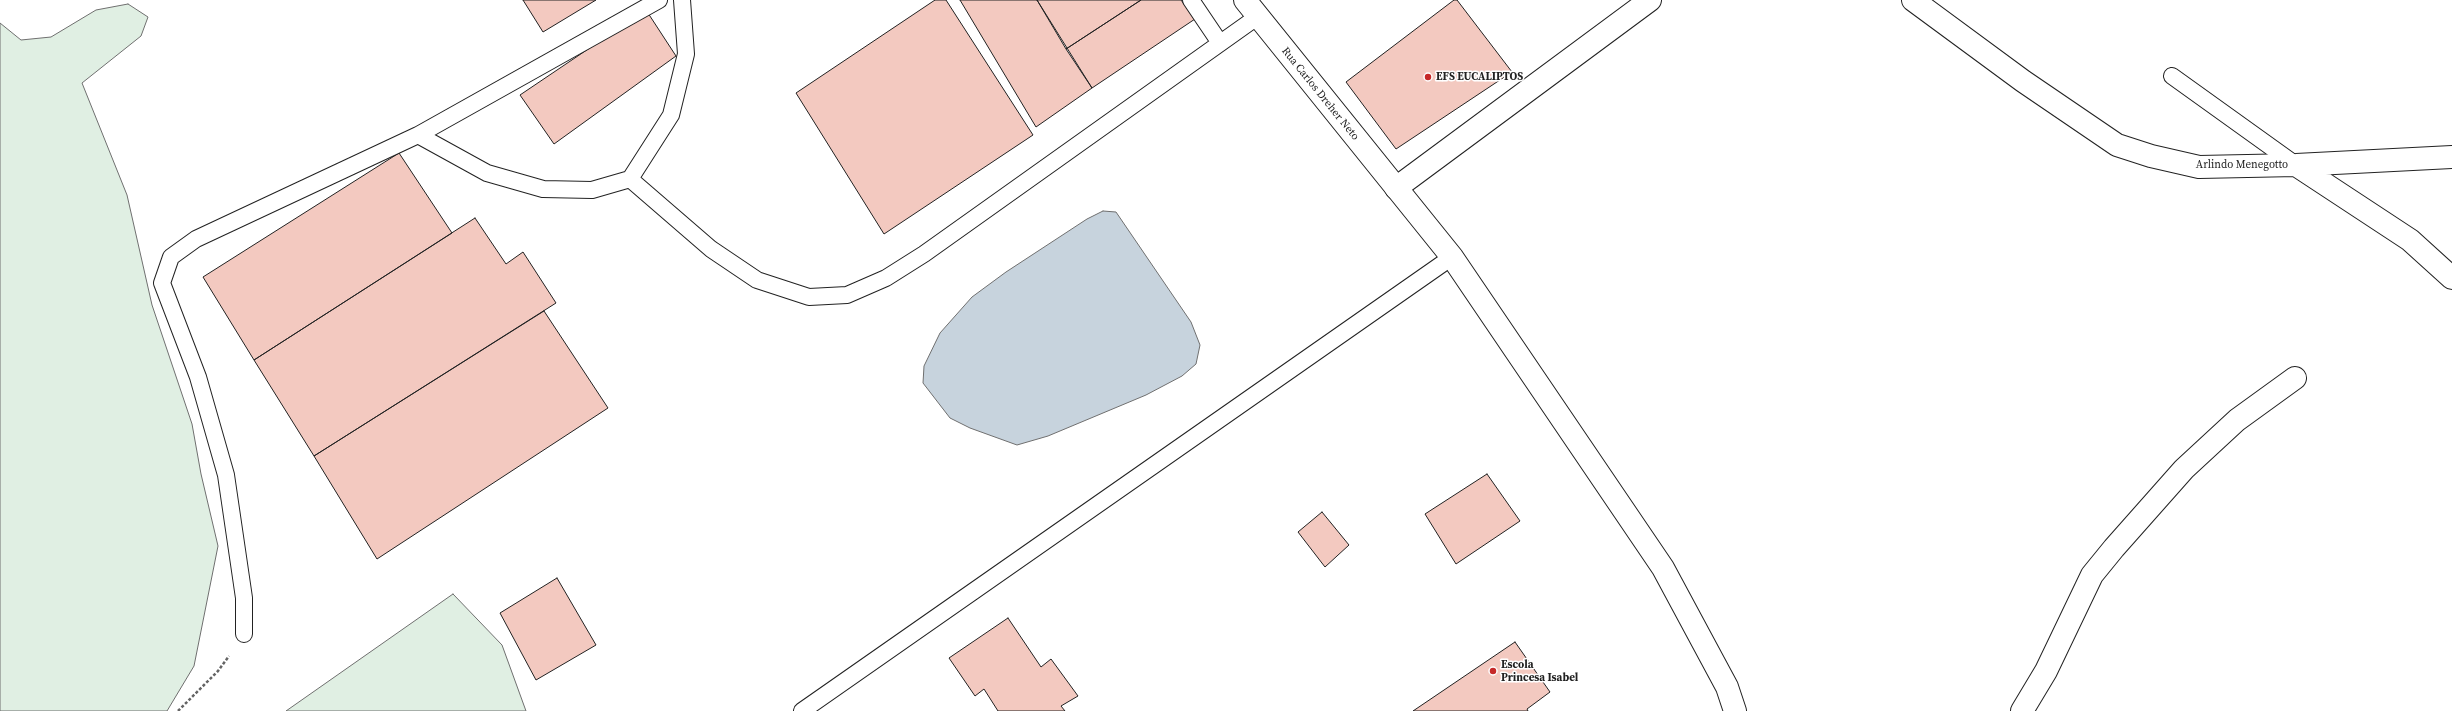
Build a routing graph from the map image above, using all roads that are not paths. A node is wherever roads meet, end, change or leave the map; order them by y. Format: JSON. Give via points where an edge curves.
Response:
{"nodes":[{"id":1,"x":659,"y":0,"type":"edge"},
{"id":2,"x":682,"y":0,"type":"edge"},
{"id":3,"x":1191,"y":0,"type":"edge"},
{"id":4,"x":1650,"y":0,"type":"edge"},
{"id":5,"x":1913,"y":0,"type":"edge"},
{"id":6,"x":1251,"y":8,"type":"edge"},
{"id":7,"x":1220,"y":43,"type":"junction"},
{"id":8,"x":2172,"y":76,"type":"dead end"},
{"id":9,"x":418,"y":135,"type":"junction"},
{"id":10,"x":2452,"y":157,"type":"edge"},
{"id":11,"x":2296,"y":165,"type":"junction"},
{"id":12,"x":630,"y":179,"type":"junction"},
{"id":13,"x":1396,"y":188,"type":"junction"},
{"id":14,"x":1452,"y":257,"type":"junction"},
{"id":15,"x":2452,"y":278,"type":"edge"},
{"id":16,"x":2295,"y":378,"type":"dead end"},
{"id":17,"x":244,"y":634,"type":"road end"},
{"id":18,"x":802,"y":711,"type":"edge"},
{"id":19,"x":1735,"y":711,"type":"edge"},
{"id":20,"x":2022,"y":711,"type":"edge"}],
"edges":[{"from":1,"to":9,"type":"lane"},
{"from":2,"to":12,"type":"lane","via":[[686,54],[671,115]]},
{"from":3,"to":7,"type":"lane"},
{"from":4,"to":13,"type":"street"},
{"from":5,"to":11,"type":"street","name":"Arlindo Menegotto","via":[[2023,81],[2117,145],[2199,167]]},
{"from":6,"to":7,"type":"lane"},
{"from":6,"to":13,"type":"street","name":"Rua Carlos Dreher Neto"},
{"from":7,"to":12,"type":"lane","via":[[924,254],[886,278],[847,295],[809,297],[757,280],[711,249]]},
{"from":8,"to":11,"type":"lane"},
{"from":9,"to":12,"type":"lane","via":[[487,173],[543,189],[592,190]]},
{"from":9,"to":17,"type":"lane","via":[[196,239],[170,257],[162,283],[198,377],[226,474],[244,598]]},
{"from":10,"to":11,"type":"street","name":"Arlindo Menegotto"},
{"from":11,"to":15,"type":"street","via":[[2410,240]]},
{"from":13,"to":14,"type":"street","name":"Rua Carlos Dreher Neto"},
{"from":14,"to":18,"type":"lane"},
{"from":14,"to":19,"type":"street","name":"Rua Carlos Dreher Neto","via":[[1663,568],[1727,687]]},
{"from":16,"to":20,"type":"street","via":[[2236,420],[2184,468],[2114,548],[2092,575],[2046,671]]}]}
